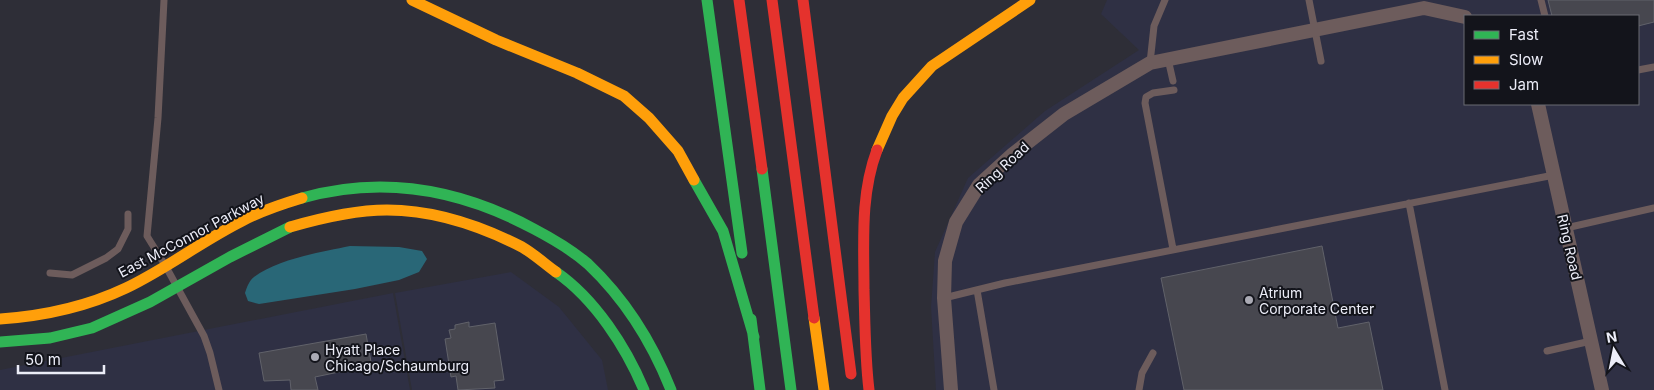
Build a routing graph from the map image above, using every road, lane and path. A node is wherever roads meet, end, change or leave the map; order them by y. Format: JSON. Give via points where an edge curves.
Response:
{"nodes":[{"id":1,"x":164,"y":0,"type":"edge"},
{"id":2,"x":412,"y":0,"type":"edge"},
{"id":3,"x":707,"y":0,"type":"edge"},
{"id":4,"x":739,"y":0,"type":"edge"},
{"id":5,"x":772,"y":0,"type":"edge"},
{"id":6,"x":803,"y":0,"type":"edge"},
{"id":7,"x":1030,"y":0,"type":"edge"},
{"id":8,"x":1164,"y":0,"type":"edge"},
{"id":9,"x":1309,"y":0,"type":"edge"},
{"id":10,"x":1542,"y":0,"type":"edge"},
{"id":11,"x":1545,"y":15,"type":"edge"},
{"id":12,"x":1464,"y":17,"type":"edge"},
{"id":13,"x":1315,"y":30,"type":"junction"},
{"id":14,"x":1168,"y":59,"type":"junction"},
{"id":15,"x":1321,"y":61,"type":"dead end"},
{"id":16,"x":1150,"y":63,"type":"junction"},
{"id":17,"x":1654,"y":67,"type":"edge"},
{"id":18,"x":1639,"y":70,"type":"edge"},
{"id":19,"x":1172,"y":81,"type":"dead end"},
{"id":20,"x":1174,"y":90,"type":"dead end"},
{"id":21,"x":1538,"y":105,"type":"edge"},
{"id":22,"x":1554,"y":175,"type":"junction"},
{"id":23,"x":1409,"y":203,"type":"junction"},
{"id":24,"x":1654,"y":208,"type":"edge"},
{"id":25,"x":128,"y":214,"type":"dead end"},
{"id":26,"x":1566,"y":228,"type":"junction"},
{"id":27,"x":1172,"y":250,"type":"junction"},
{"id":28,"x":165,"y":265,"type":"junction"},
{"id":29,"x":50,"y":274,"type":"dead end"},
{"id":30,"x":176,"y":286,"type":"junction"},
{"id":31,"x":977,"y":290,"type":"junction"},
{"id":32,"x":944,"y":298,"type":"junction"},
{"id":33,"x":0,"y":319,"type":"edge"},
{"id":34,"x":754,"y":337,"type":"junction"},
{"id":35,"x":1591,"y":341,"type":"junction"},
{"id":36,"x":0,"y":342,"type":"edge"},
{"id":37,"x":1547,"y":351,"type":"dead end"},
{"id":38,"x":1153,"y":353,"type":"dead end"},
{"id":39,"x":219,"y":390,"type":"edge"},
{"id":40,"x":644,"y":390,"type":"edge"},
{"id":41,"x":670,"y":390,"type":"edge"},
{"id":42,"x":760,"y":390,"type":"edge"},
{"id":43,"x":791,"y":390,"type":"edge"},
{"id":44,"x":824,"y":390,"type":"edge"},
{"id":45,"x":853,"y":390,"type":"edge"},
{"id":46,"x":869,"y":390,"type":"edge"},
{"id":47,"x":951,"y":390,"type":"edge"},
{"id":48,"x":994,"y":390,"type":"edge"},
{"id":49,"x":1139,"y":390,"type":"edge"},
{"id":50,"x":1445,"y":390,"type":"edge"},
{"id":51,"x":1602,"y":390,"type":"edge"}],
"edges":[{"from":1,"to":28,"type":"lane","via":[[157,133],[147,236]]},
{"from":2,"to":34,"type":"main road","via":[[624,96],[649,118],[678,151],[723,231]]},
{"from":3,"to":34,"type":"main road"},
{"from":4,"to":43,"type":"main road"},
{"from":5,"to":44,"type":"main road"},
{"from":6,"to":45,"type":"main road"},
{"from":7,"to":46,"type":"main road","via":[[932,66],[897,106],[874,152],[865,193],[863,225]]},
{"from":8,"to":16,"type":"lane","via":[[1154,26]]},
{"from":9,"to":13,"type":"lane"},
{"from":10,"to":11,"type":"lane"},
{"from":12,"to":13,"type":"street","name":"Ring Road","via":[[1424,8]]},
{"from":13,"to":14,"type":"street","name":"Ring Road"},
{"from":13,"to":15,"type":"lane"},
{"from":14,"to":16,"type":"street","name":"Ring Road"},
{"from":14,"to":19,"type":"lane"},
{"from":16,"to":32,"type":"street","name":"Ring Road","via":[[1064,114],[979,185],[956,222],[945,261]]},
{"from":17,"to":18,"type":"lane"},
{"from":20,"to":27,"type":"lane","via":[[1153,93],[1146,97],[1145,103]]},
{"from":21,"to":22,"type":"street","name":"Ring Road"},
{"from":22,"to":23,"type":"lane"},
{"from":22,"to":26,"type":"street","name":"Ring Road"},
{"from":23,"to":27,"type":"lane"},
{"from":23,"to":50,"type":"lane"},
{"from":24,"to":26,"type":"lane"},
{"from":25,"to":29,"type":"lane","via":[[128,229],[118,249],[72,275]]},
{"from":26,"to":35,"type":"street","name":"Ring Road"},
{"from":27,"to":31,"type":"lane"},
{"from":28,"to":30,"type":"lane"},
{"from":28,"to":33,"type":"main road","name":"East McConnor Parkway","via":[[126,288],[75,308]]},
{"from":28,"to":41,"type":"main road","name":"East McConnor Parkway","via":[[244,221],[301,197],[376,186],[404,187],[467,199],[515,216],[586,262],[627,309],[654,352]]},
{"from":30,"to":36,"type":"main road","via":[[150,302],[92,328],[50,338]]},
{"from":30,"to":39,"type":"lane","via":[[204,336]]},
{"from":30,"to":40,"type":"main road","via":[[282,230],[307,222],[353,212],[387,210],[453,220],[523,248],[569,281],[594,307],[633,364]]},
{"from":31,"to":32,"type":"lane"},
{"from":31,"to":48,"type":"lane"},
{"from":32,"to":47,"type":"street","name":"Ring Road"},
{"from":34,"to":42,"type":"main road"},
{"from":35,"to":37,"type":"lane"},
{"from":35,"to":51,"type":"street","name":"Ring Road"},
{"from":38,"to":49,"type":"lane","via":[[1142,373]]}]}
